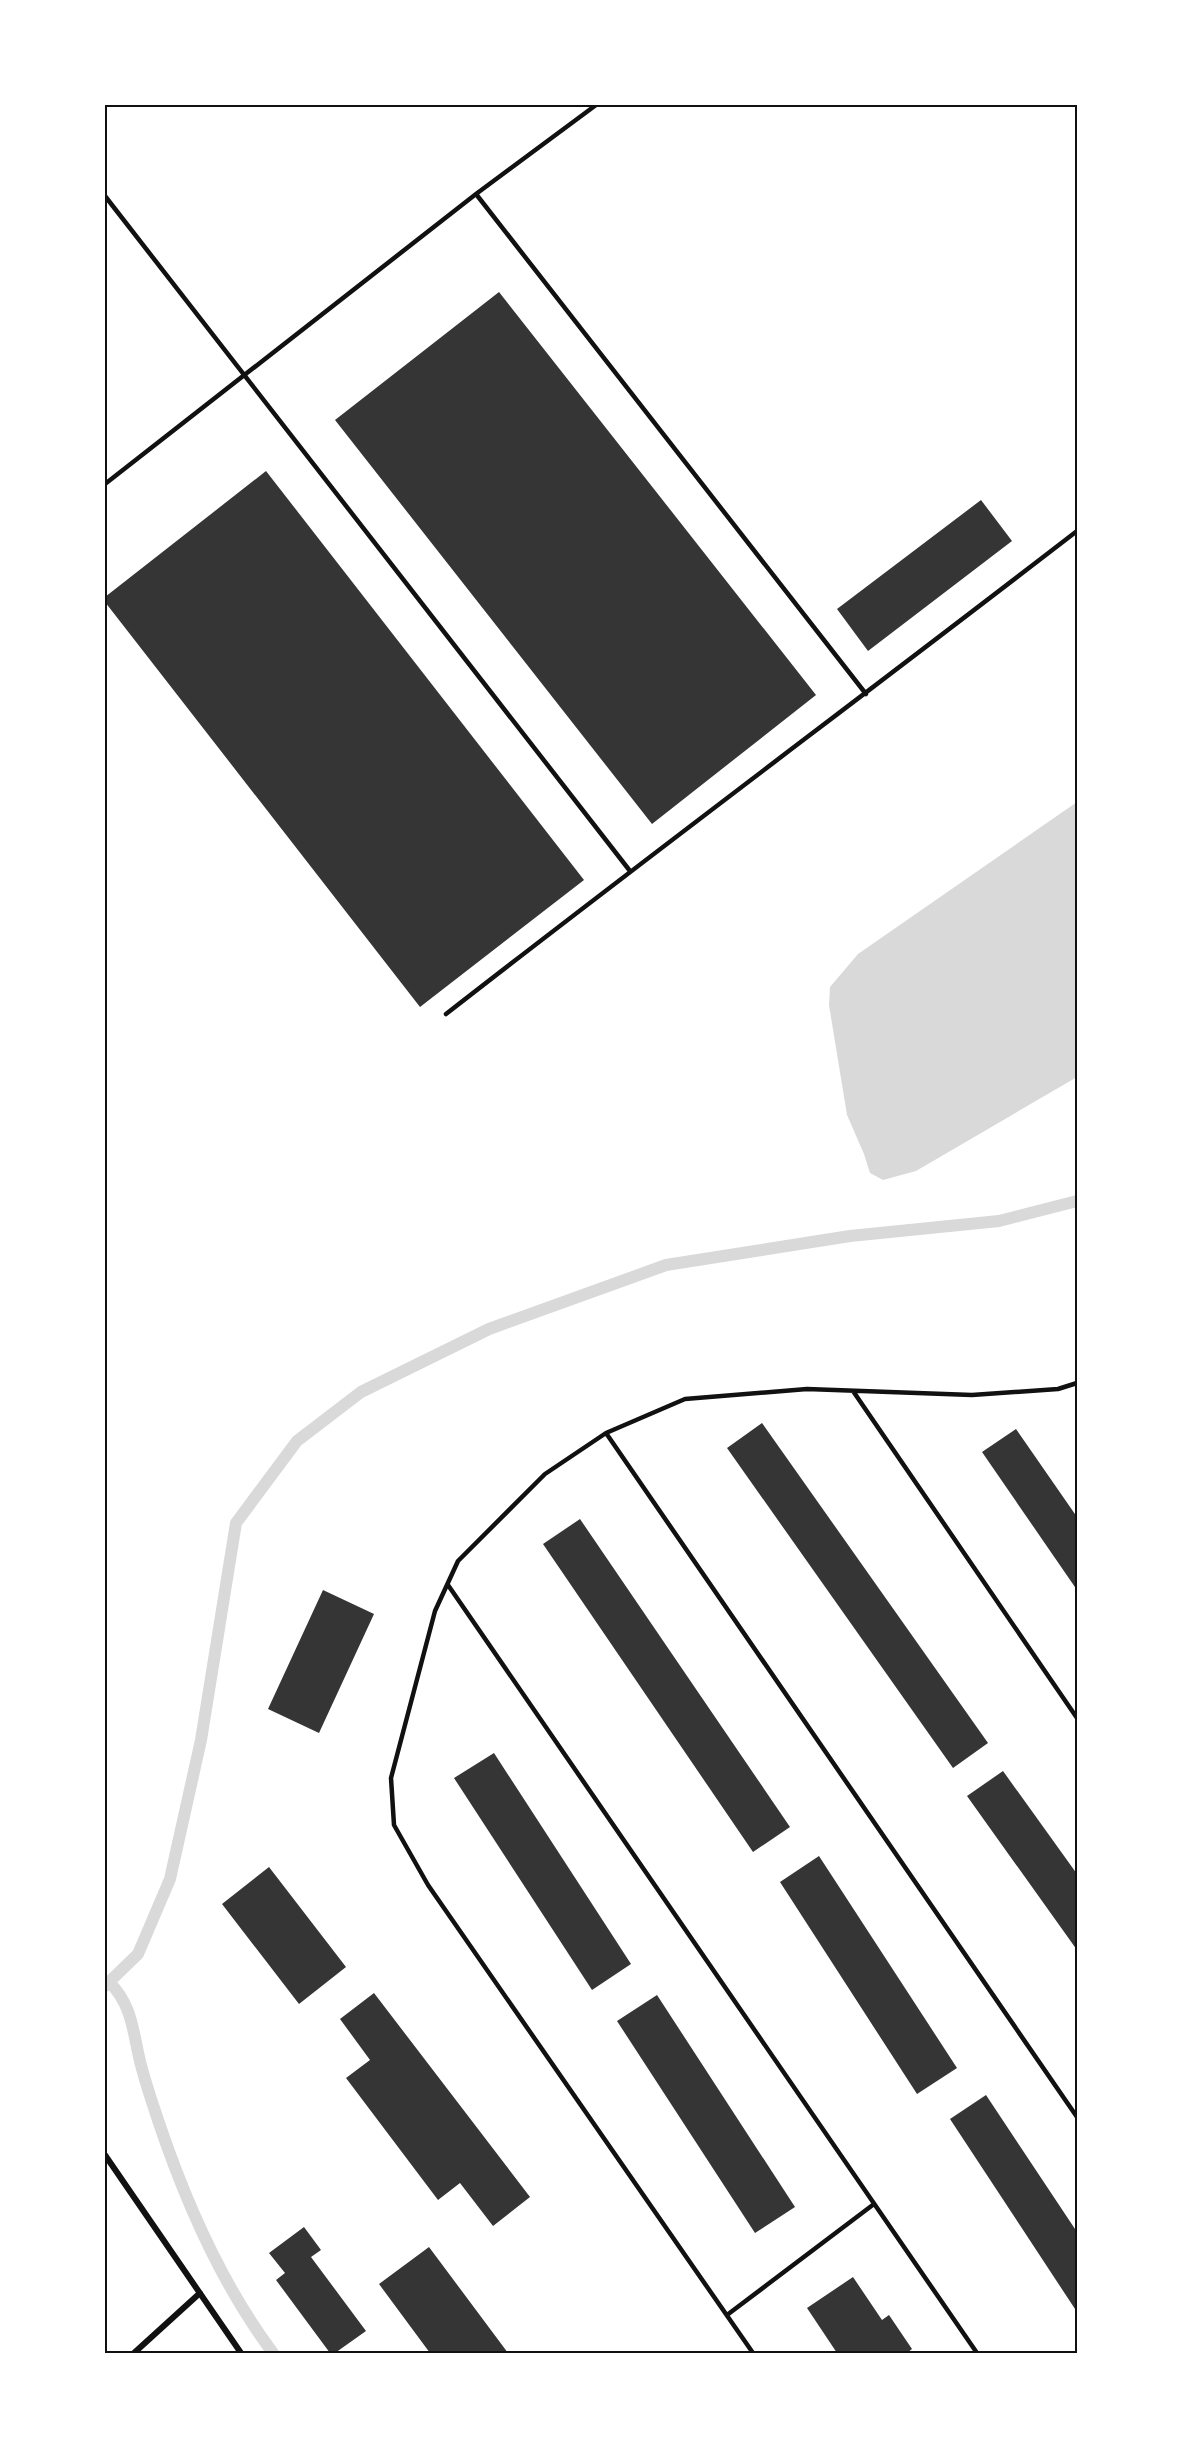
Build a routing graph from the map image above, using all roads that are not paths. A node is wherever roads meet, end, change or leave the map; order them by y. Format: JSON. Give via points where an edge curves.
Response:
{"nodes":[{"id":1,"x":596,"y":105,"type":"edge"},
{"id":2,"x":476,"y":194,"type":"junction"},
{"id":3,"x":105,"y":196,"type":"edge"},
{"id":4,"x":244,"y":375,"type":"junction"},
{"id":5,"x":105,"y":484,"type":"edge"},
{"id":6,"x":1077,"y":531,"type":"edge"},
{"id":7,"x":866,"y":694,"type":"junction"},
{"id":8,"x":630,"y":871,"type":"junction"},
{"id":9,"x":446,"y":1014,"type":"dead end"},
{"id":10,"x":1077,"y":1383,"type":"edge"},
{"id":11,"x":853,"y":1391,"type":"junction"},
{"id":12,"x":606,"y":1432,"type":"junction"},
{"id":13,"x":448,"y":1585,"type":"junction"},
{"id":14,"x":1077,"y":1718,"type":"edge"},
{"id":15,"x":1077,"y":2117,"type":"edge"},
{"id":16,"x":105,"y":2155,"type":"edge"},
{"id":17,"x":874,"y":2204,"type":"junction"},
{"id":18,"x":200,"y":2293,"type":"junction"},
{"id":19,"x":727,"y":2314,"type":"junction"},
{"id":20,"x":134,"y":2353,"type":"edge"},
{"id":21,"x":241,"y":2353,"type":"edge"},
{"id":22,"x":753,"y":2353,"type":"edge"},
{"id":23,"x":977,"y":2353,"type":"edge"}],
"edges":[{"from":1,"to":2,"type":"lane"},
{"from":2,"to":4,"type":"lane"},
{"from":2,"to":7,"type":"lane"},
{"from":3,"to":4,"type":"lane"},
{"from":4,"to":5,"type":"lane"},
{"from":4,"to":8,"type":"lane"},
{"from":6,"to":7,"type":"lane"},
{"from":7,"to":8,"type":"lane"},
{"from":8,"to":9,"type":"lane"},
{"from":10,"to":11,"type":"lane","via":[[1058,1389],[972,1395]]},
{"from":11,"to":12,"type":"lane","via":[[807,1389],[685,1399]]},
{"from":11,"to":14,"type":"lane"},
{"from":12,"to":13,"type":"lane","via":[[545,1474],[459,1561]]},
{"from":12,"to":15,"type":"lane"},
{"from":13,"to":17,"type":"lane"},
{"from":13,"to":19,"type":"lane","via":[[435,1611],[391,1778],[394,1825],[428,1885]]},
{"from":16,"to":18,"type":"street"},
{"from":17,"to":19,"type":"lane"},
{"from":17,"to":23,"type":"lane"},
{"from":18,"to":20,"type":"street"},
{"from":18,"to":21,"type":"street"},
{"from":19,"to":22,"type":"lane"}]}
